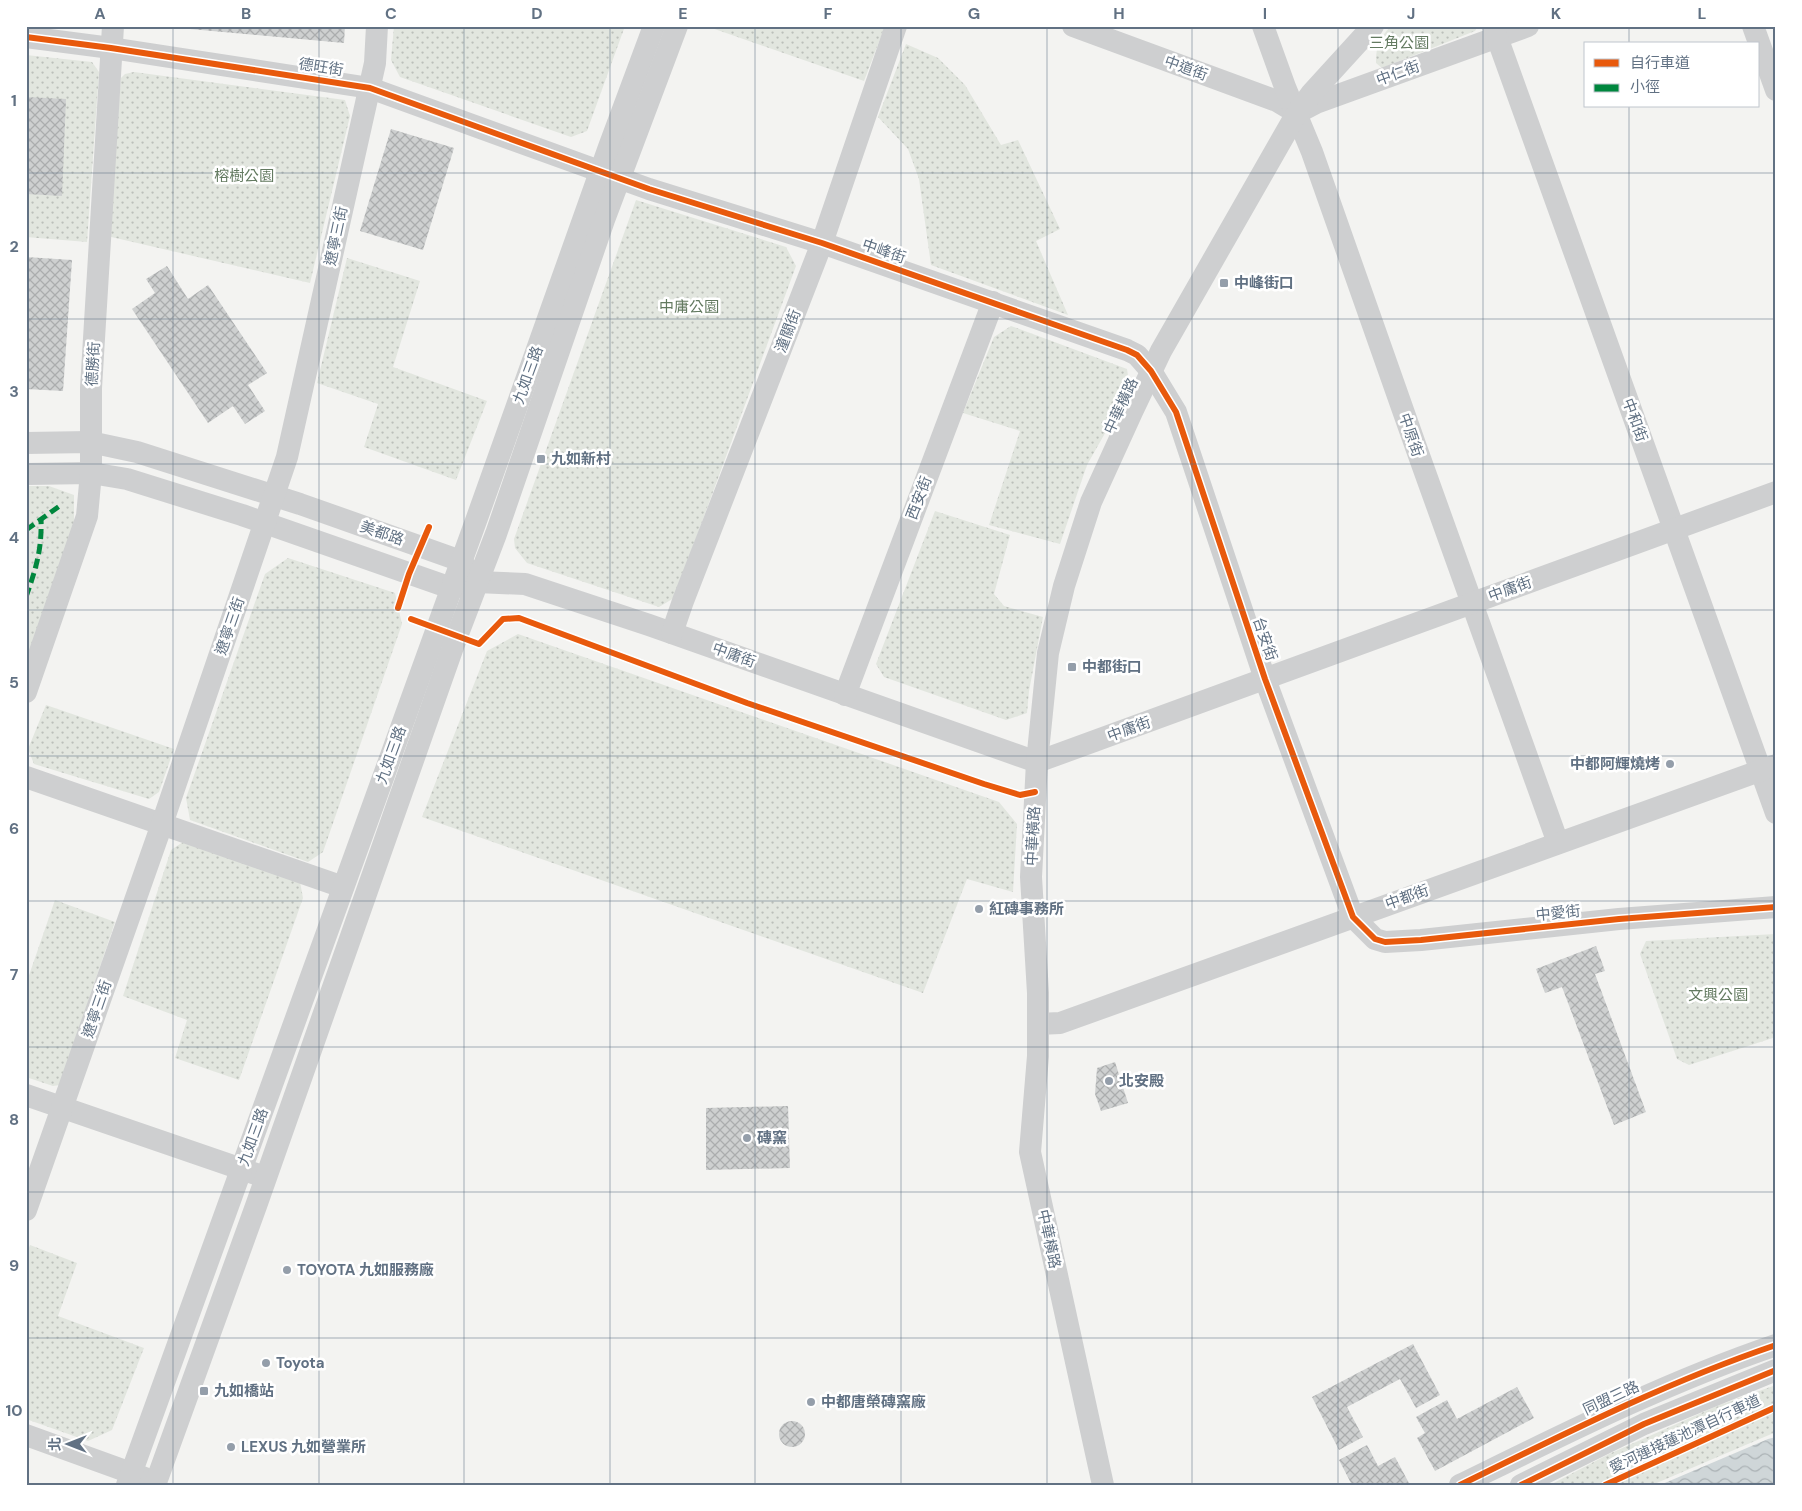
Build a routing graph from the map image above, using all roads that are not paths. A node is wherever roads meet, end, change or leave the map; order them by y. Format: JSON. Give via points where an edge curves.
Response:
{"nodes":[{"id":1,"x":377,"y":26,"type":"edge"},
{"id":2,"x":654,"y":26,"type":"edge"},
{"id":3,"x":677,"y":26,"type":"edge"},
{"id":4,"x":896,"y":26,"type":"edge"},
{"id":5,"x":1073,"y":26,"type":"edge"},
{"id":6,"x":1263,"y":26,"type":"edge"},
{"id":7,"x":1373,"y":26,"type":"edge"},
{"id":8,"x":1528,"y":26,"type":"edge"},
{"id":9,"x":1753,"y":26,"type":"edge"},
{"id":10,"x":1495,"y":32,"type":"edge"},
{"id":11,"x":26,"y":37,"type":"edge"},
{"id":12,"x":112,"y":37,"type":"edge"},
{"id":13,"x":1759,"y":42,"type":"edge"},
{"id":14,"x":1760,"y":45,"type":"edge"},
{"id":15,"x":370,"y":88,"type":"junction"},
{"id":16,"x":1776,"y":90,"type":"edge"},
{"id":17,"x":1297,"y":113,"type":"junction"},
{"id":18,"x":610,"y":175,"type":"junction"},
{"id":19,"x":822,"y":243,"type":"junction"},
{"id":20,"x":993,"y":302,"type":"junction"},
{"id":21,"x":1151,"y":370,"type":"junction"},
{"id":22,"x":90,"y":442,"type":"junction"},
{"id":23,"x":26,"y":443,"type":"edge"},
{"id":24,"x":90,"y":473,"type":"junction"},
{"id":25,"x":26,"y":474,"type":"edge"},
{"id":26,"x":1776,"y":492,"type":"edge"},
{"id":27,"x":274,"y":495,"type":"junction"},
{"id":28,"x":265,"y":524,"type":"junction"},
{"id":29,"x":1674,"y":529,"type":"junction"},
{"id":30,"x":461,"y":561,"type":"junction"},
{"id":31,"x":477,"y":582,"type":"junction"},
{"id":32,"x":451,"y":588,"type":"junction"},
{"id":33,"x":1472,"y":603,"type":"junction"},
{"id":34,"x":672,"y":633,"type":"junction"},
{"id":35,"x":1265,"y":679,"type":"junction"},
{"id":36,"x":26,"y":692,"type":"edge"},
{"id":37,"x":846,"y":695,"type":"junction"},
{"id":38,"x":1037,"y":762,"type":"junction"},
{"id":39,"x":1768,"y":768,"type":"edge"},
{"id":40,"x":26,"y":778,"type":"edge"},
{"id":41,"x":1776,"y":813,"type":"edge"},
{"id":42,"x":162,"y":824,"type":"junction"},
{"id":43,"x":1558,"y":843,"type":"junction"},
{"id":44,"x":343,"y":887,"type":"junction"},
{"id":45,"x":1776,"y":907,"type":"edge"},
{"id":46,"x":1353,"y":917,"type":"junction"},
{"id":47,"x":1038,"y":1024,"type":"junction"},
{"id":48,"x":26,"y":1095,"type":"edge"},
{"id":49,"x":62,"y":1108,"type":"junction"},
{"id":50,"x":242,"y":1169,"type":"junction"},
{"id":51,"x":266,"y":1177,"type":"junction"},
{"id":52,"x":26,"y":1210,"type":"edge"},
{"id":53,"x":1776,"y":1345,"type":"edge"},
{"id":54,"x":1776,"y":1370,"type":"edge"},
{"id":55,"x":26,"y":1435,"type":"edge"},
{"id":56,"x":129,"y":1479,"type":"edge"},
{"id":57,"x":155,"y":1483,"type":"edge"},
{"id":58,"x":1103,"y":1485,"type":"edge"},
{"id":59,"x":1460,"y":1485,"type":"edge"},
{"id":60,"x":1521,"y":1485,"type":"edge"}],
"edges":[{"from":1,"to":15,"type":"street","name":"遼寧三街"},
{"from":2,"to":18,"type":"street","name":"九如三路"},
{"from":3,"to":18,"type":"street","name":"九如三路"},
{"from":4,"to":19,"type":"street","name":"潼關街"},
{"from":5,"to":17,"type":"street","name":"中道街","via":[[1277,101]]},
{"from":6,"to":17,"type":"street","name":"中原街"},
{"from":7,"to":17,"type":"street","name":"中華橫路"},
{"from":8,"to":10,"type":"street","name":"中仁街"},
{"from":9,"to":13,"type":"street"},
{"from":10,"to":17,"type":"street","name":"中仁街"},
{"from":10,"to":29,"type":"street","name":"中和街"},
{"from":11,"to":12,"type":"street","name":"德旺街"},
{"from":12,"to":15,"type":"street","name":"德旺街"},
{"from":12,"to":22,"type":"street","name":"德勝街"},
{"from":14,"to":16,"type":"street"},
{"from":15,"to":18,"type":"street","name":"德旺街"},
{"from":15,"to":27,"type":"street","name":"遼寧三街","via":[[297,417]]},
{"from":17,"to":21,"type":"street","name":"中華橫路"},
{"from":17,"to":33,"type":"street","name":"中原街"},
{"from":18,"to":19,"type":"street","name":"中峰街"},
{"from":18,"to":30,"type":"street","name":"九如三路"},
{"from":18,"to":31,"type":"street","name":"九如三路","via":[[604,220]]},
{"from":19,"to":20,"type":"street","name":"中峰街"},
{"from":19,"to":34,"type":"street","name":"潼關街"},
{"from":20,"to":21,"type":"street","name":"中峰街","via":[[1127,350],[1137,355]]},
{"from":20,"to":37,"type":"street","name":"西安街"},
{"from":21,"to":35,"type":"street","name":"台安街","via":[[1176,412]]},
{"from":21,"to":38,"type":"street","name":"中華橫路","via":[[1091,502],[1064,586],[1048,653]]},
{"from":22,"to":23,"type":"street","name":"美都路"},
{"from":22,"to":24,"type":"street","name":"德勝街"},
{"from":22,"to":27,"type":"street","name":"美都路","via":[[137,452]]},
{"from":24,"to":25,"type":"street","name":"美都路"},
{"from":24,"to":28,"type":"street","name":"美都路","via":[[127,479]]},
{"from":24,"to":36,"type":"street","name":"德勝街","via":[[87,516]]},
{"from":26,"to":29,"type":"street","name":"中庸街"},
{"from":27,"to":28,"type":"street","name":"遼寧三街"},
{"from":27,"to":30,"type":"street","name":"美都路"},
{"from":28,"to":32,"type":"street","name":"美都路"},
{"from":28,"to":42,"type":"street","name":"遼寧三街"},
{"from":29,"to":33,"type":"street","name":"中庸街"},
{"from":29,"to":39,"type":"street","name":"中和街"},
{"from":30,"to":31,"type":"street"},
{"from":30,"to":32,"type":"street","name":"九如三路"},
{"from":31,"to":32,"type":"street"},
{"from":31,"to":34,"type":"street","name":"中庸街","via":[[525,584]]},
{"from":31,"to":51,"type":"street","name":"九如三路"},
{"from":32,"to":44,"type":"street","name":"九如三路"},
{"from":33,"to":35,"type":"street","name":"中庸街"},
{"from":33,"to":43,"type":"street","name":"中原街"},
{"from":34,"to":37,"type":"street","name":"中庸街"},
{"from":35,"to":38,"type":"street","name":"中庸街"},
{"from":35,"to":46,"type":"street","name":"台安街"},
{"from":37,"to":38,"type":"street","name":"中庸街"},
{"from":38,"to":47,"type":"street","name":"中華橫路","via":[[1031,877]]},
{"from":39,"to":41,"type":"street","name":"中和街"},
{"from":39,"to":43,"type":"street","name":"中都街"},
{"from":40,"to":42,"type":"street"},
{"from":42,"to":44,"type":"street"},
{"from":42,"to":49,"type":"street","name":"遼寧三街"},
{"from":43,"to":46,"type":"street","name":"中都街"},
{"from":44,"to":50,"type":"street","name":"九如三路"},
{"from":45,"to":46,"type":"street","name":"中愛街","via":[[1385,942],[1375,939]]},
{"from":46,"to":47,"type":"street","name":"中都街","via":[[1060,1023]]},
{"from":47,"to":58,"type":"street","name":"中華橫路","via":[[1030,1152]]},
{"from":48,"to":49,"type":"street"},
{"from":49,"to":50,"type":"street"},
{"from":49,"to":52,"type":"street","name":"遼寧三街"},
{"from":50,"to":51,"type":"street"},
{"from":50,"to":56,"type":"street","name":"九如三路"},
{"from":51,"to":57,"type":"street","name":"九如三路"},
{"from":53,"to":59,"type":"street","name":"同盟三路","via":[[1630,1402]]},
{"from":54,"to":60,"type":"street","via":[[1644,1424]]},
{"from":55,"to":56,"type":"street"},
{"from":56,"to":57,"type":"street"}]}
